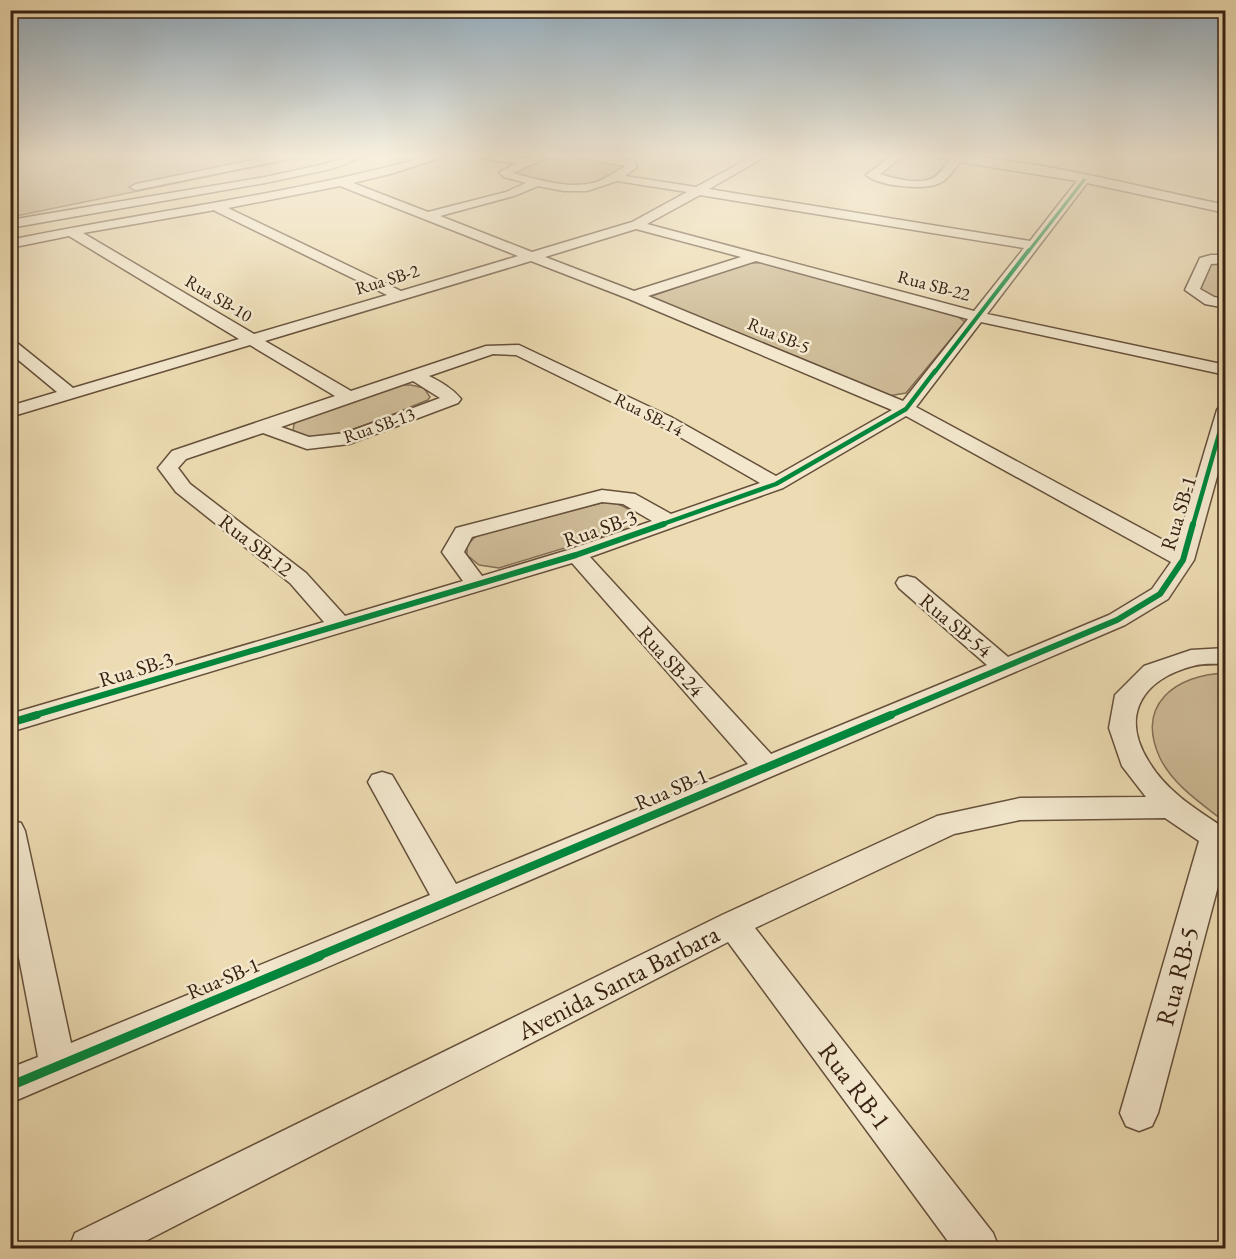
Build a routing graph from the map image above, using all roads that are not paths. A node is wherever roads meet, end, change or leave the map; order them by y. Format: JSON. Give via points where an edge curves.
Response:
{"nodes":[{"id":1,"x":58,"y":214,"type":"edge"},
{"id":2,"x":107,"y":214,"type":"edge"},
{"id":3,"x":182,"y":214,"type":"edge"},
{"id":4,"x":231,"y":214,"type":"edge"},
{"id":5,"x":420,"y":214,"type":"edge"},
{"id":6,"x":435,"y":214,"type":"edge"},
{"id":7,"x":657,"y":214,"type":"edge"},
{"id":8,"x":838,"y":214,"type":"edge"},
{"id":9,"x":1058,"y":214,"type":"edge"},
{"id":10,"x":426,"y":216,"type":"junction"},
{"id":11,"x":10,"y":224,"type":"edge"},
{"id":12,"x":636,"y":225,"type":"junction"},
{"id":13,"x":70,"y":231,"type":"junction"},
{"id":14,"x":10,"y":232,"type":"edge"},
{"id":15,"x":10,"y":244,"type":"edge"},
{"id":16,"x":1034,"y":246,"type":"junction"},
{"id":17,"x":528,"y":256,"type":"junction"},
{"id":18,"x":756,"y":257,"type":"junction"},
{"id":19,"x":1226,"y":259,"type":"edge"},
{"id":20,"x":399,"y":295,"type":"junction"},
{"id":21,"x":634,"y":296,"type":"junction"},
{"id":22,"x":1226,"y":304,"type":"edge"},
{"id":23,"x":979,"y":317,"type":"junction"},
{"id":24,"x":251,"y":340,"type":"junction"},
{"id":25,"x":10,"y":345,"type":"edge"},
{"id":26,"x":519,"y":350,"type":"joint"},
{"id":27,"x":1226,"y":370,"type":"edge"},
{"id":28,"x":414,"y":375,"type":"junction"},
{"id":29,"x":70,"y":394,"type":"junction"},
{"id":30,"x":348,"y":397,"type":"junction"},
{"id":31,"x":906,"y":409,"type":"junction"},
{"id":32,"x":1226,"y":410,"type":"edge"},
{"id":33,"x":10,"y":412,"type":"edge"},
{"id":34,"x":262,"y":426,"type":"junction"},
{"id":35,"x":168,"y":468,"type":"joint"},
{"id":36,"x":776,"y":483,"type":"junction"},
{"id":37,"x":669,"y":522,"type":"junction"},
{"id":38,"x":576,"y":555,"type":"junction"},
{"id":39,"x":1183,"y":560,"type":"junction"},
{"id":40,"x":907,"y":583,"type":"dead end"},
{"id":41,"x":477,"y":585,"type":"junction"},
{"id":42,"x":340,"y":625,"type":"junction"},
{"id":43,"x":1226,"y":656,"type":"edge"},
{"id":44,"x":1005,"y":667,"type":"junction"},
{"id":45,"x":10,"y":723,"type":"edge"},
{"id":46,"x":767,"y":767,"type":"junction"},
{"id":47,"x":382,"y":783,"type":"dead end"},
{"id":48,"x":1171,"y":807,"type":"junction"},
{"id":49,"x":10,"y":831,"type":"edge"},
{"id":50,"x":1220,"y":842,"type":"edge"},
{"id":51,"x":449,"y":901,"type":"junction"},
{"id":52,"x":733,"y":924,"type":"junction"},
{"id":53,"x":58,"y":1065,"type":"junction"},
{"id":54,"x":10,"y":1086,"type":"edge"},
{"id":55,"x":1139,"y":1113,"type":"dead end"},
{"id":56,"x":90,"y":1248,"type":"edge"},
{"id":57,"x":978,"y":1248,"type":"edge"}],
"edges":[{"from":1,"to":11,"type":"street"},
{"from":2,"to":14,"type":"street"},
{"from":3,"to":13,"type":"street"},
{"from":4,"to":20,"type":"street"},
{"from":5,"to":10,"type":"street","name":"Rua SB-5"},
{"from":6,"to":10,"type":"street"},
{"from":7,"to":12,"type":"street","name":"Rua SB-2"},
{"from":8,"to":16,"type":"street"},
{"from":9,"to":16,"type":"street","name":"Rua SB-3"},
{"from":10,"to":17,"type":"street","name":"Rua SB-5"},
{"from":12,"to":17,"type":"street","name":"Rua SB-2"},
{"from":12,"to":18,"type":"street","name":"Rua SB-22"},
{"from":13,"to":15,"type":"street"},
{"from":13,"to":24,"type":"street","name":"Rua SB-10"},
{"from":16,"to":23,"type":"street","name":"Rua SB-3"},
{"from":17,"to":20,"type":"street","name":"Rua SB-2"},
{"from":17,"to":21,"type":"street","name":"Rua SB-5"},
{"from":18,"to":21,"type":"street"},
{"from":18,"to":23,"type":"street","name":"Rua SB-22"},
{"from":19,"to":22,"type":"street","via":[[1205,261],[1192,290],[1210,301]]},
{"from":20,"to":24,"type":"street","name":"Rua SB-2"},
{"from":21,"to":31,"type":"street","name":"Rua SB-5"},
{"from":23,"to":27,"type":"street","name":"Rua SB-22"},
{"from":23,"to":31,"type":"street","name":"Rua SB-3"},
{"from":24,"to":29,"type":"street","name":"Rua SB-2"},
{"from":24,"to":30,"type":"street","name":"Rua SB-10"},
{"from":25,"to":29,"type":"street"},
{"from":26,"to":28,"type":"street","name":"Rua SB-13","via":[[492,349]]},
{"from":26,"to":36,"type":"street","name":"Rua SB-14","via":[[665,421]]},
{"from":28,"to":30,"type":"street","name":"Rua SB-13"},
{"from":28,"to":34,"type":"street","name":"Rua SB-13","via":[[452,399],[349,438],[307,443]]},
{"from":29,"to":33,"type":"street","name":"Rua SB-2"},
{"from":30,"to":34,"type":"street","name":"Rua SB-13"},
{"from":31,"to":36,"type":"street","name":"Rua SB-3"},
{"from":31,"to":39,"type":"street","name":"Rua SB-5"},
{"from":32,"to":39,"type":"street","name":"Rua SB-1"},
{"from":34,"to":35,"type":"street","name":"Rua SB-13","via":[[179,455]]},
{"from":35,"to":42,"type":"street","name":"Rua SB-12","via":[[183,488],[298,578]]},
{"from":36,"to":37,"type":"street","name":"Rua SB-3"},
{"from":37,"to":38,"type":"street","name":"Rua SB-3"},
{"from":37,"to":41,"type":"street","name":"Rua SB-3","via":[[628,498],[602,496],[464,533],[453,552]]},
{"from":38,"to":41,"type":"street","name":"Rua SB-3"},
{"from":38,"to":46,"type":"street","name":"Rua SB-24"},
{"from":39,"to":44,"type":"street","name":"Rua SB-1","via":[[1160,594],[1117,620]]},
{"from":40,"to":44,"type":"street","name":"Rua SB-54"},
{"from":41,"to":42,"type":"street","name":"Rua SB-3"},
{"from":42,"to":45,"type":"street","name":"Rua SB-3"},
{"from":43,"to":48,"type":"street","via":[[1191,658],[1153,672],[1128,695],[1122,728],[1133,757]]},
{"from":44,"to":46,"type":"street","name":"Rua SB-1"},
{"from":46,"to":51,"type":"street","name":"Rua SB-1"},
{"from":47,"to":51,"type":"street"},
{"from":48,"to":50,"type":"street"},
{"from":48,"to":52,"type":"street","name":"Avenida Santa Barbara","via":[[1020,809],[947,824]]},
{"from":49,"to":53,"type":"street"},
{"from":50,"to":55,"type":"street","name":"Rua RB-5"},
{"from":51,"to":53,"type":"street","name":"Rua SB-1"},
{"from":52,"to":56,"type":"street","name":"Avenida Santa Barbara"},
{"from":52,"to":57,"type":"street","name":"Rua RB-1"},
{"from":53,"to":54,"type":"street","name":"Rua SB-1"}]}
